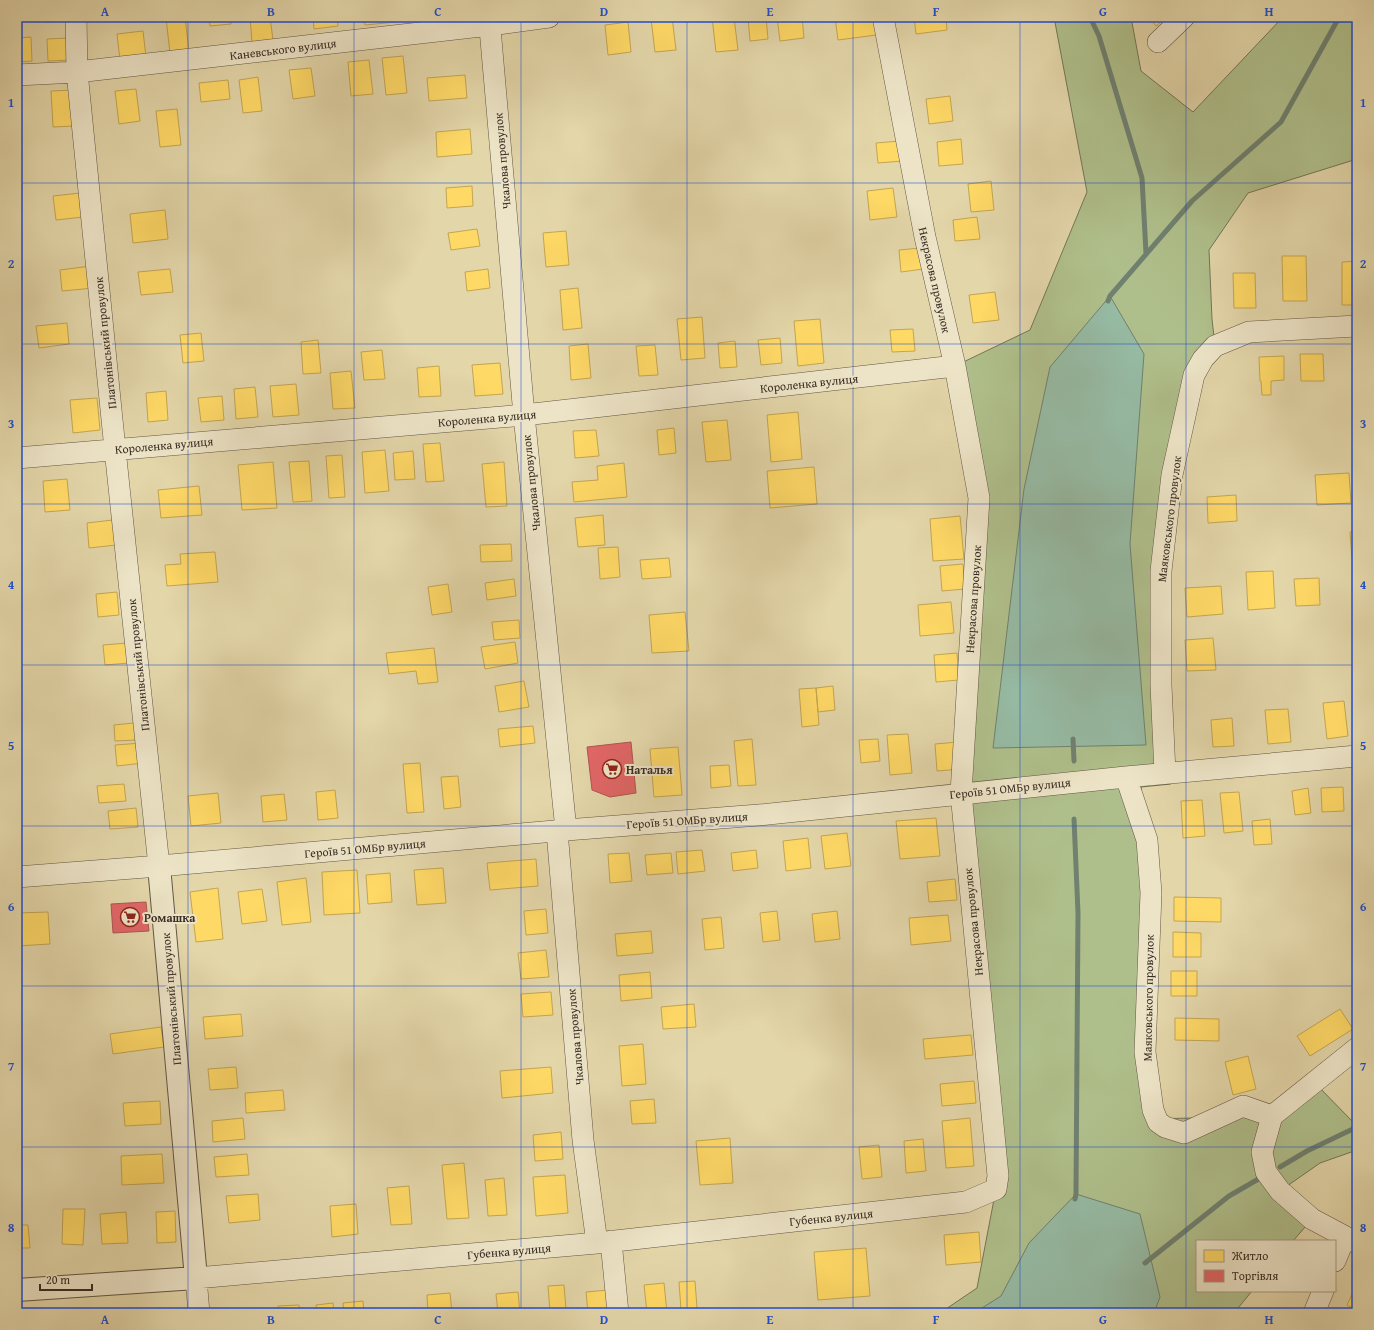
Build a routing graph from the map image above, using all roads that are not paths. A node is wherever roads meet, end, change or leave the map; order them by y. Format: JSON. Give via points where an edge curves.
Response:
{"nodes":[{"id":1,"x":76,"y":17,"type":"edge"},
{"id":2,"x":549,"y":17,"type":"edge"},
{"id":3,"x":883,"y":17,"type":"edge"},
{"id":4,"x":1184,"y":17,"type":"edge"},
{"id":5,"x":490,"y":21,"type":"edge"},
{"id":6,"x":1158,"y":42,"type":"dead end"},
{"id":7,"x":78,"y":72,"type":"junction"},
{"id":8,"x":17,"y":75,"type":"edge"},
{"id":9,"x":1357,"y":326,"type":"edge"},
{"id":10,"x":955,"y":366,"type":"junction"},
{"id":11,"x":524,"y":415,"type":"junction"},
{"id":12,"x":115,"y":449,"type":"junction"},
{"id":13,"x":17,"y":458,"type":"edge"},
{"id":14,"x":1357,"y":756,"type":"edge"},
{"id":15,"x":1165,"y":773,"type":"junction"},
{"id":16,"x":1126,"y":777,"type":"junction"},
{"id":17,"x":961,"y":793,"type":"junction"},
{"id":18,"x":562,"y":830,"type":"junction"},
{"id":19,"x":159,"y":866,"type":"junction"},
{"id":20,"x":17,"y":877,"type":"edge"},
{"id":21,"x":1357,"y":1048,"type":"edge"},
{"id":22,"x":1272,"y":1116,"type":"junction"},
{"id":23,"x":996,"y":1189,"type":"joint"},
{"id":24,"x":1351,"y":1240,"type":"edge"},
{"id":25,"x":604,"y":1242,"type":"junction"},
{"id":26,"x":1336,"y":1260,"type":"edge"},
{"id":27,"x":196,"y":1278,"type":"junction"},
{"id":28,"x":17,"y":1290,"type":"edge"},
{"id":29,"x":1323,"y":1292,"type":"edge"},
{"id":30,"x":199,"y":1313,"type":"edge"},
{"id":31,"x":618,"y":1313,"type":"edge"},
{"id":32,"x":1314,"y":1313,"type":"edge"}],
"edges":[{"from":1,"to":7,"type":"street","name":"Платонівський провулок"},
{"from":2,"to":5,"type":"street","name":"Каневського вулиця"},
{"from":3,"to":10,"type":"street","name":"Некрасова провулок","via":[[925,237]]},
{"from":4,"to":6,"type":"street"},
{"from":5,"to":7,"type":"street","name":"Каневського вулиця"},
{"from":5,"to":11,"type":"street","name":"Чкалова провулок"},
{"from":7,"to":8,"type":"street","name":"Каневського вулиця"},
{"from":7,"to":12,"type":"street","name":"Платонівський провулок"},
{"from":9,"to":15,"type":"street","name":"Маяковського провулок","via":[[1249,332],[1215,346],[1203,359],[1194,375],[1172,475],[1161,571],[1161,685]]},
{"from":10,"to":11,"type":"street","name":"Короленка вулиця"},
{"from":10,"to":17,"type":"street","name":"Некрасова провулок","via":[[979,498]]},
{"from":11,"to":12,"type":"street","name":"Короленка вулиця"},
{"from":11,"to":18,"type":"street","name":"Чкалова провулок"},
{"from":12,"to":13,"type":"street","name":"Короленка вулиця"},
{"from":12,"to":19,"type":"street","name":"Платонівський провулок"},
{"from":14,"to":15,"type":"street","name":"Героїв 51 ОМБр вулиця"},
{"from":15,"to":16,"type":"street","name":"Героїв 51 ОМБр вулиця"},
{"from":16,"to":17,"type":"street","name":"Героїв 51 ОМБр вулиця"},
{"from":16,"to":22,"type":"street","name":"Маяковського провулок","via":[[1147,840],[1151,892],[1145,1052],[1153,1110],[1158,1122],[1184,1133],[1243,1106]]},
{"from":17,"to":18,"type":"street","name":"Героїв 51 ОМБр вулиця","via":[[759,815]]},
{"from":17,"to":23,"type":"street","name":"Некрасова провулок","via":[[998,1176]]},
{"from":18,"to":19,"type":"street","name":"Героїв 51 ОМБр вулиця"},
{"from":18,"to":25,"type":"street","name":"Чкалова провулок","via":[[583,1140]]},
{"from":19,"to":20,"type":"street","name":"Героїв 51 ОМБр вулиця"},
{"from":19,"to":27,"type":"street","name":"Платонівський провулок"},
{"from":21,"to":22,"type":"street"},
{"from":22,"to":24,"type":"street","via":[[1262,1152],[1266,1172],[1280,1191],[1312,1218]]},
{"from":23,"to":25,"type":"street","name":"Губенка вулиця","via":[[966,1202]]},
{"from":24,"to":26,"type":"street"},
{"from":25,"to":27,"type":"street","name":"Губенка вулиця"},
{"from":25,"to":31,"type":"street","name":"Чкалова провулок"},
{"from":27,"to":28,"type":"street","name":"Губенка вулиця"},
{"from":27,"to":30,"type":"street","name":"Платонівський провулок"},
{"from":29,"to":32,"type":"street"}]}
